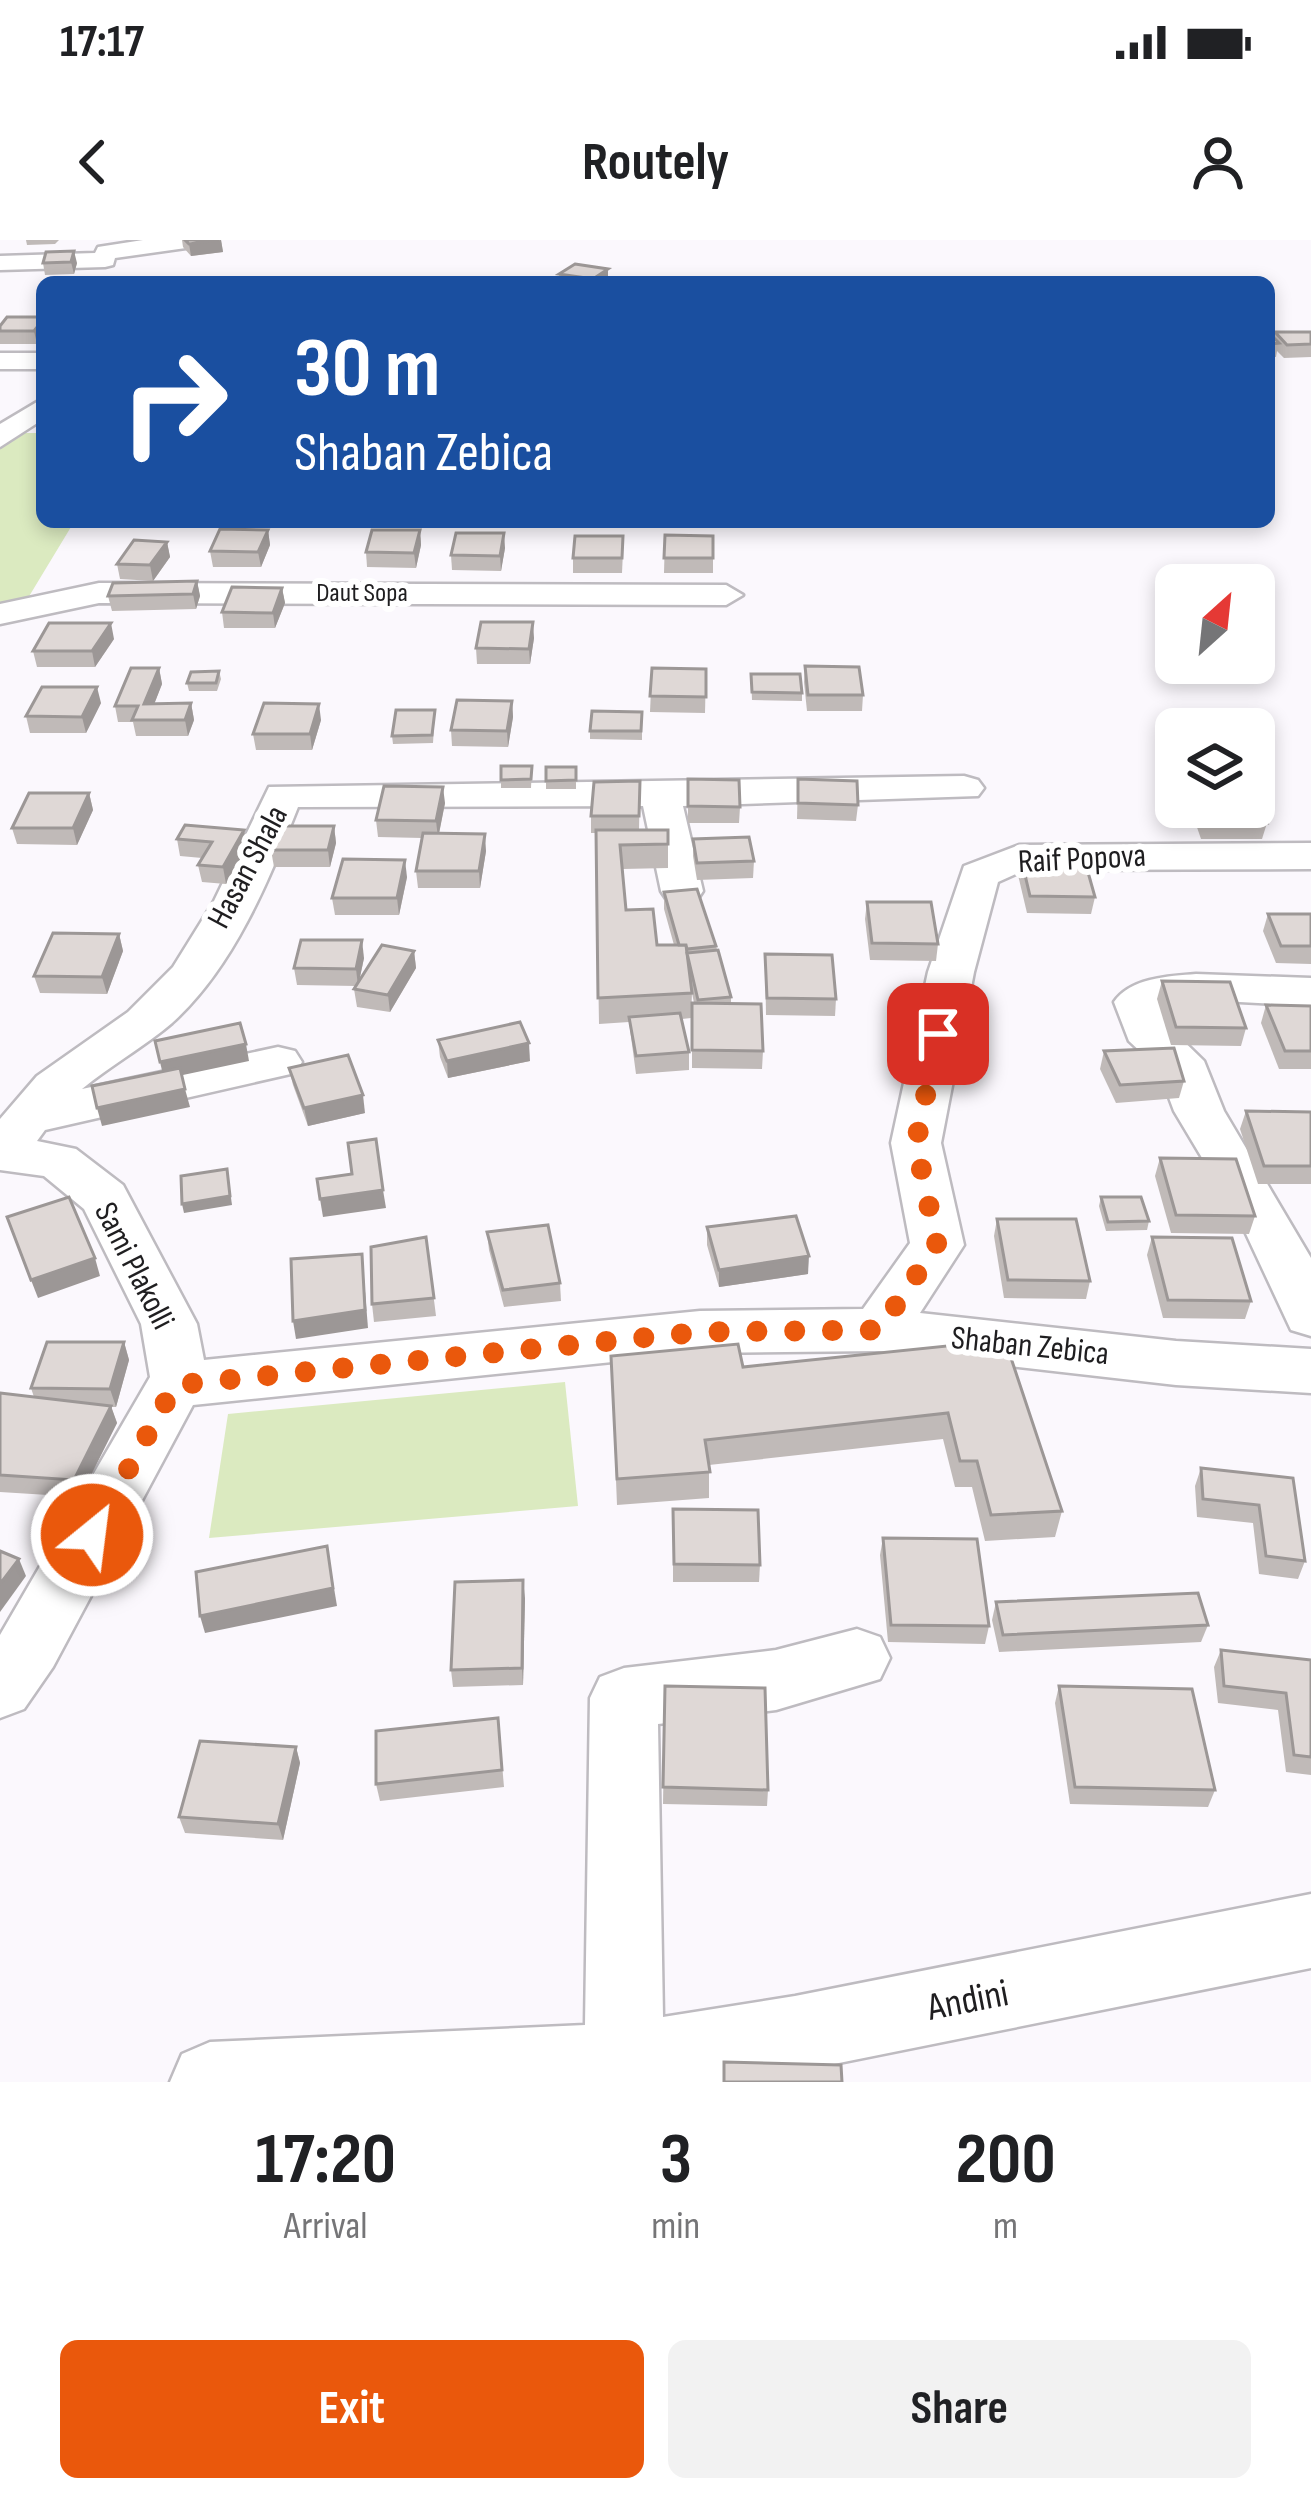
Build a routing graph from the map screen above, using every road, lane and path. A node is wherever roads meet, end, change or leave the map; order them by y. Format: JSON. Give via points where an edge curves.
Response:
{"nodes":[{"id":1,"x":193,"y":240,"type":"edge"},
{"id":2,"x":107,"y":258,"type":"edge"},
{"id":3,"x":0,"y":262,"type":"edge"},
{"id":4,"x":36,"y":361,"type":"edge"},
{"id":5,"x":0,"y":362,"type":"edge"},
{"id":6,"x":36,"y":411,"type":"edge"},
{"id":7,"x":0,"y":438,"type":"edge"},
{"id":8,"x":726,"y":595,"type":"dead end"},
{"id":9,"x":0,"y":614,"type":"edge"},
{"id":10,"x":964,"y":788,"type":"dead end"},
{"id":11,"x":660,"y":791,"type":"junction"},
{"id":12,"x":1311,"y":856,"type":"edge"},
{"id":13,"x":682,"y":891,"type":"edge"},
{"id":14,"x":1311,"y":992,"type":"edge"},
{"id":15,"x":278,"y":1062,"type":"dead end"},
{"id":16,"x":11,"y":1139,"type":"edge"},
{"id":17,"x":1311,"y":1315,"type":"edge"},
{"id":18,"x":879,"y":1330,"type":"junction"},
{"id":19,"x":1311,"y":1370,"type":"edge"},
{"id":20,"x":175,"y":1385,"type":"junction"},
{"id":21,"x":857,"y":1658,"type":"dead end"},
{"id":22,"x":0,"y":1688,"type":"edge"},
{"id":23,"x":1311,"y":1931,"type":"edge"},
{"id":24,"x":624,"y":2062,"type":"junction"},
{"id":25,"x":210,"y":2082,"type":"edge"}],
"edges":[{"from":1,"to":2,"type":"street"},
{"from":2,"to":3,"type":"street"},
{"from":4,"to":5,"type":"street"},
{"from":6,"to":7,"type":"street"},
{"from":8,"to":9,"type":"street","name":"Daut Sopa","via":[[99,593]]},
{"from":10,"to":11,"type":"street","name":"Hasan Shala"},
{"from":11,"to":13,"type":"street"},
{"from":11,"to":16,"type":"street","name":"Hasan Shala","via":[[283,795],[246,883],[174,996],[75,1068]]},
{"from":12,"to":18,"type":"street","name":"Raif Popova","via":[[1019,858],[979,875],[916,1143],[937,1245]]},
{"from":14,"to":17,"type":"street","via":[[1179,989],[1137,1002],[1146,1031],[1180,1061],[1198,1111],[1233,1126]]},
{"from":15,"to":16,"type":"street"},
{"from":16,"to":20,"type":"street","name":"Sami Plakolli","via":[[58,1161],[105,1198],[169,1324]]},
{"from":18,"to":19,"type":"street","name":"Shaban Zebica"},
{"from":18,"to":20,"type":"street","name":"Shaban Zebica","via":[[700,1332]]},
{"from":20,"to":22,"type":"street"},
{"from":21,"to":24,"type":"street","via":[[776,1680],[624,1698]]},
{"from":23,"to":24,"type":"street","name":"Andini","via":[[795,2036]]},
{"from":24,"to":25,"type":"street","name":"Andini"}]}
